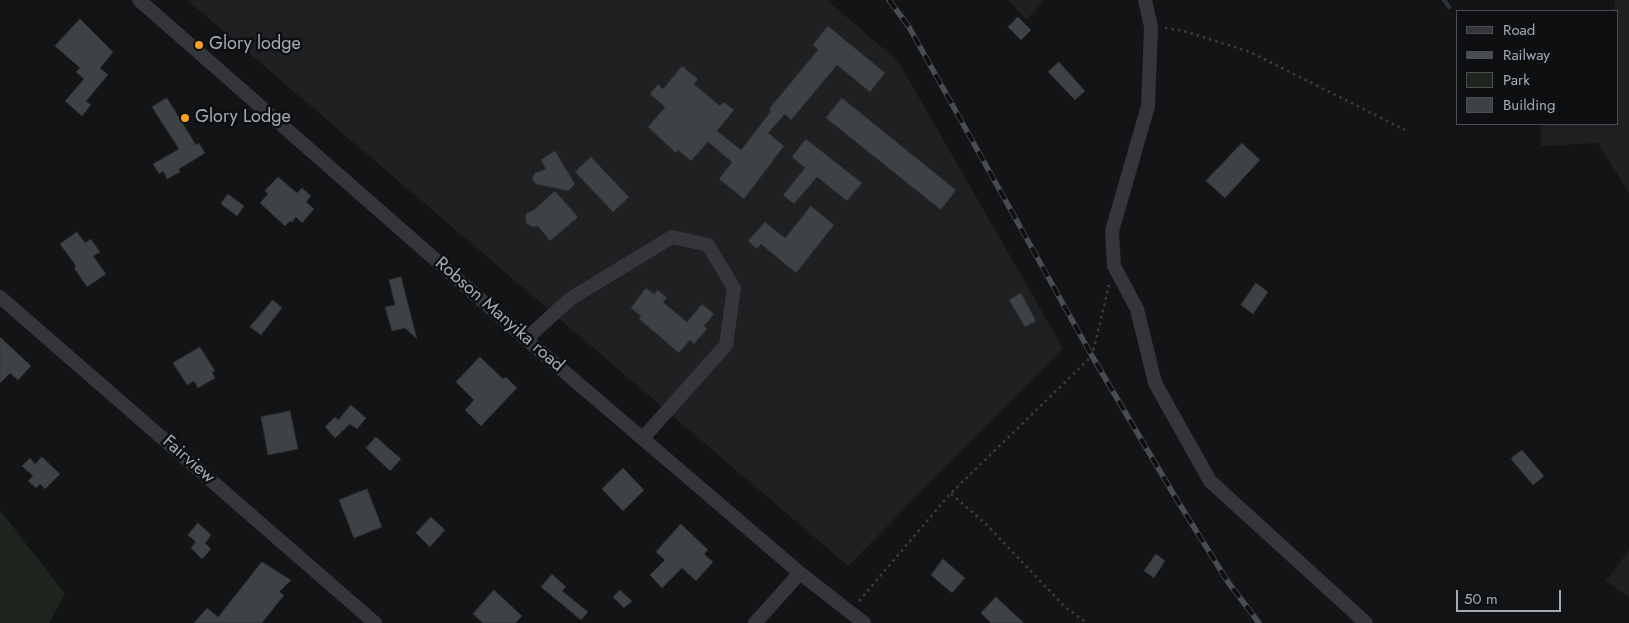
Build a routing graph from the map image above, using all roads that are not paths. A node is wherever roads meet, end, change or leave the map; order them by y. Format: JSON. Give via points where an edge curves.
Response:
{"nodes":[{"id":1,"x":139,"y":0,"type":"edge"},
{"id":2,"x":1145,"y":0,"type":"edge"},
{"id":3,"x":0,"y":297,"type":"edge"},
{"id":4,"x":526,"y":339,"type":"junction"},
{"id":5,"x":643,"y":438,"type":"junction"},
{"id":6,"x":800,"y":572,"type":"junction"},
{"id":7,"x":375,"y":623,"type":"edge"},
{"id":8,"x":755,"y":623,"type":"edge"},
{"id":9,"x":864,"y":623,"type":"edge"},
{"id":10,"x":1366,"y":623,"type":"edge"}],
"edges":[{"from":1,"to":4,"type":"street","name":"Robson Manyika road"},
{"from":2,"to":10,"type":"street","via":[[1151,27],[1148,106],[1112,231],[1114,266],[1137,309],[1155,383],[1210,481]]},
{"from":3,"to":7,"type":"street","name":"Fairview"},
{"from":4,"to":5,"type":"street","name":"Robson Manyika road"},
{"from":4,"to":5,"type":"street","via":[[570,299],[672,237],[708,245],[734,288],[726,345]]},
{"from":5,"to":6,"type":"street","name":"Robson Manyika road"},
{"from":6,"to":8,"type":"street"},
{"from":6,"to":9,"type":"street","name":"Robson Manyika road"}]}
